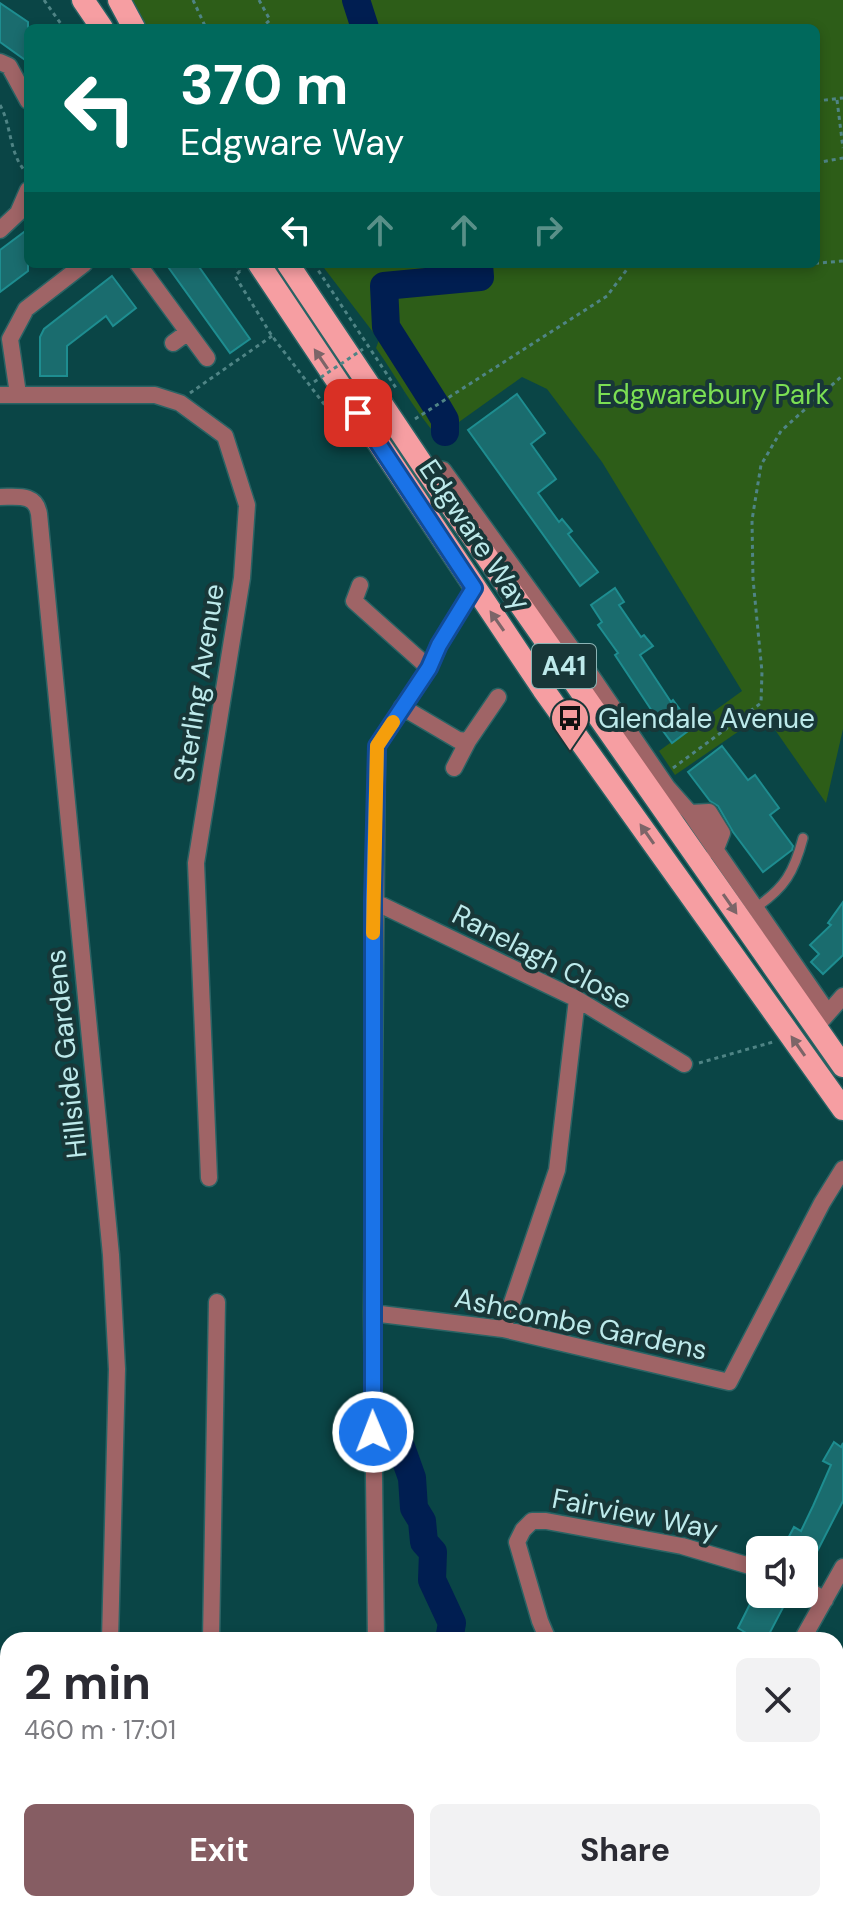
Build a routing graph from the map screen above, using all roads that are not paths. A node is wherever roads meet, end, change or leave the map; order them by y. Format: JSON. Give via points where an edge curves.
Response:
{"nodes":[{"id":1,"x":83,"y":0,"type":"edge"},
{"id":2,"x":119,"y":0,"type":"edge"},
{"id":3,"x":99,"y":24,"type":"edge"},
{"id":4,"x":132,"y":24,"type":"edge"},
{"id":5,"x":0,"y":62,"type":"edge"},
{"id":6,"x":24,"y":94,"type":"edge"},
{"id":7,"x":24,"y":199,"type":"edge"},
{"id":8,"x":0,"y":230,"type":"edge"},
{"id":9,"x":79,"y":268,"type":"edge"},
{"id":10,"x":141,"y":268,"type":"edge"},
{"id":11,"x":249,"y":268,"type":"edge"},
{"id":12,"x":291,"y":268,"type":"edge"},
{"id":13,"x":188,"y":332,"type":"junction"},
{"id":14,"x":173,"y":343,"type":"dead end"},
{"id":15,"x":207,"y":358,"type":"dead end"},
{"id":16,"x":18,"y":394,"type":"junction"},
{"id":17,"x":0,"y":395,"type":"edge"},
{"id":18,"x":434,"y":468,"type":"junction"},
{"id":19,"x":0,"y":497,"type":"edge"},
{"id":20,"x":360,"y":585,"type":"dead end"},
{"id":21,"x":474,"y":588,"type":"junction"},
{"id":22,"x":429,"y":668,"type":"junction"},
{"id":23,"x":498,"y":697,"type":"dead end"},
{"id":24,"x":402,"y":707,"type":"junction"},
{"id":25,"x":468,"y":741,"type":"junction"},
{"id":26,"x":454,"y":768,"type":"dead end"},
{"id":27,"x":803,"y":838,"type":"dead end"},
{"id":28,"x":373,"y":901,"type":"junction"},
{"id":29,"x":755,"y":908,"type":"junction"},
{"id":30,"x":843,"y":996,"type":"edge"},
{"id":31,"x":577,"y":999,"type":"junction"},
{"id":32,"x":822,"y":1020,"type":"junction"},
{"id":33,"x":684,"y":1064,"type":"road end"},
{"id":34,"x":843,"y":1066,"type":"edge"},
{"id":35,"x":843,"y":1109,"type":"edge"},
{"id":36,"x":843,"y":1169,"type":"edge"},
{"id":37,"x":209,"y":1178,"type":"dead end"},
{"id":38,"x":217,"y":1302,"type":"dead end"},
{"id":39,"x":372,"y":1313,"type":"junction"},
{"id":40,"x":503,"y":1329,"type":"junction"},
{"id":41,"x":746,"y":1565,"type":"edge"},
{"id":42,"x":843,"y":1567,"type":"edge"},
{"id":43,"x":818,"y":1596,"type":"edge"},
{"id":44,"x":825,"y":1600,"type":"junction"},
{"id":45,"x":110,"y":1632,"type":"edge"},
{"id":46,"x":211,"y":1632,"type":"edge"},
{"id":47,"x":376,"y":1632,"type":"edge"},
{"id":48,"x":545,"y":1632,"type":"edge"},
{"id":49,"x":807,"y":1632,"type":"edge"}],
"edges":[{"from":1,"to":3,"type":"highway"},
{"from":2,"to":4,"type":"highway"},
{"from":5,"to":6,"type":"street","via":[[9,66]]},
{"from":7,"to":8,"type":"street"},
{"from":9,"to":16,"type":"street","via":[[26,309],[10,339]]},
{"from":10,"to":13,"type":"street"},
{"from":21,"to":11,"type":"highway","name":"Edgware Way","number":"A41","one_way":true},
{"from":12,"to":18,"type":"highway","name":"Edgware Way","number":"A41"},
{"from":13,"to":14,"type":"street"},
{"from":13,"to":15,"type":"street"},
{"from":16,"to":17,"type":"street","name":"Sterling Avenue"},
{"from":16,"to":37,"type":"street","name":"Sterling Avenue","via":[[155,395],[180,403],[225,436],[247,505],[242,578],[196,863]]},
{"from":18,"to":29,"type":"street","name":"Edgware Way","via":[[588,671],[661,778],[690,813],[709,812],[722,833],[715,851]]},
{"from":18,"to":32,"type":"highway","name":"Edgware Way","number":"A41","one_way":true},
{"from":19,"to":45,"type":"street","name":"Hillside Gardens","via":[[25,496],[38,506],[110,1239],[117,1369]]},
{"from":20,"to":22,"type":"street","via":[[354,601]]},
{"from":21,"to":22,"type":"street"},
{"from":35,"to":21,"type":"highway","name":"Edgware Way","number":"A41","one_way":true},
{"from":22,"to":24,"type":"street"},
{"from":23,"to":25,"type":"street"},
{"from":24,"to":25,"type":"street"},
{"from":24,"to":28,"type":"street","via":[[377,746]]},
{"from":25,"to":26,"type":"street"},
{"from":27,"to":29,"type":"lane","via":[[795,869]]},
{"from":28,"to":31,"type":"street","name":"Ranelagh Close"},
{"from":28,"to":39,"type":"street"},
{"from":29,"to":32,"type":"street","name":"Edgware Way"},
{"from":30,"to":32,"type":"street"},
{"from":31,"to":33,"type":"street","name":"Ranelagh Close"},
{"from":31,"to":40,"type":"street","via":[[557,1170]]},
{"from":32,"to":34,"type":"highway","name":"Edgware Way","number":"A41"},
{"from":36,"to":40,"type":"street","name":"Ashcombe Gardens","via":[[729,1382]]},
{"from":38,"to":46,"type":"street"},
{"from":39,"to":40,"type":"street","name":"Ashcombe Gardens"},
{"from":39,"to":47,"type":"street"},
{"from":41,"to":48,"type":"street","name":"Fairview Way","via":[[682,1546],[532,1521],[517,1542]]},
{"from":42,"to":44,"type":"street"},
{"from":43,"to":44,"type":"street"},
{"from":44,"to":49,"type":"street"}]}
